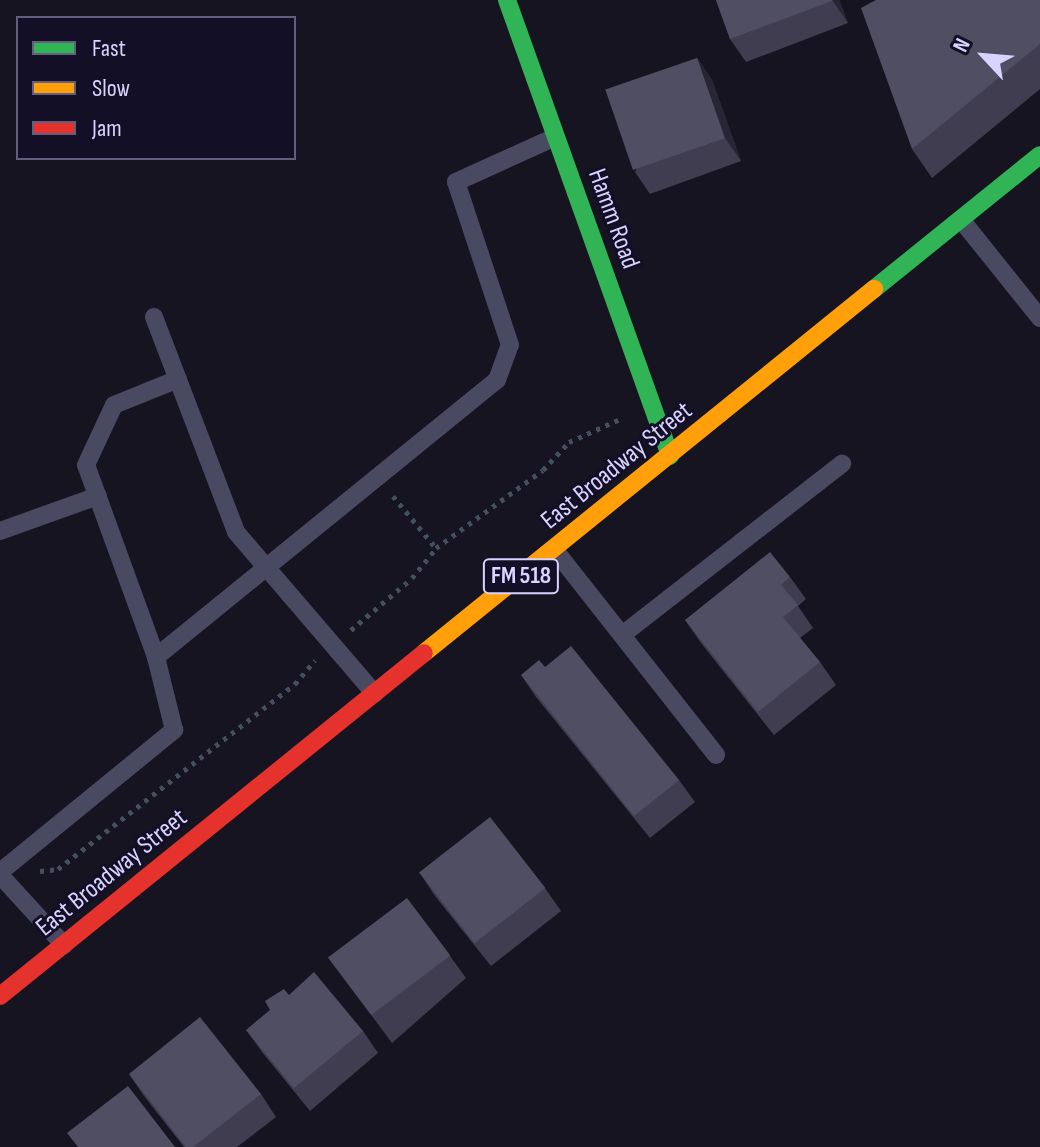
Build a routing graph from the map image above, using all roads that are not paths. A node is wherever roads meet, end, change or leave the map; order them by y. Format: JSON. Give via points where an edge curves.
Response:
{"nodes":[{"id":1,"x":507,"y":0,"type":"edge"},
{"id":2,"x":555,"y":137,"type":"junction"},
{"id":3,"x":1040,"y":155,"type":"edge"},
{"id":4,"x":963,"y":222,"type":"junction"},
{"id":5,"x":154,"y":317,"type":"dead end"},
{"id":6,"x":1040,"y":318,"type":"edge"},
{"id":7,"x":178,"y":379,"type":"junction"},
{"id":8,"x":670,"y":456,"type":"junction"},
{"id":9,"x":842,"y":464,"type":"dead end"},
{"id":10,"x":98,"y":496,"type":"junction"},
{"id":11,"x":0,"y":531,"type":"edge"},
{"id":12,"x":554,"y":549,"type":"junction"},
{"id":13,"x":267,"y":569,"type":"junction"},
{"id":14,"x":622,"y":635,"type":"junction"},
{"id":15,"x":156,"y":657,"type":"junction"},
{"id":16,"x":375,"y":694,"type":"junction"},
{"id":17,"x":716,"y":755,"type":"dead end"},
{"id":18,"x":0,"y":874,"type":"edge"},
{"id":19,"x":64,"y":945,"type":"junction"},
{"id":20,"x":0,"y":996,"type":"edge"}],
"edges":[{"from":1,"to":2,"type":"main road","name":"Hamm Road"},
{"from":2,"to":8,"type":"main road","name":"Hamm Road"},
{"from":2,"to":13,"type":"lane","via":[[456,182],[510,345],[497,380]]},
{"from":3,"to":4,"type":"main road","name":"East Broadway Street","number":"FM 518"},
{"from":4,"to":6,"type":"lane"},
{"from":4,"to":8,"type":"main road","name":"East Broadway Street","number":"FM 518"},
{"from":5,"to":7,"type":"lane"},
{"from":7,"to":10,"type":"lane","via":[[114,405],[86,465]]},
{"from":7,"to":13,"type":"lane","via":[[236,532]]},
{"from":8,"to":12,"type":"main road","name":"East Broadway Street","number":"FM 518"},
{"from":9,"to":14,"type":"lane"},
{"from":10,"to":11,"type":"lane"},
{"from":10,"to":15,"type":"lane"},
{"from":12,"to":14,"type":"lane"},
{"from":12,"to":16,"type":"main road","name":"East Broadway Street","number":"FM 518"},
{"from":13,"to":15,"type":"lane"},
{"from":13,"to":16,"type":"lane"},
{"from":14,"to":17,"type":"lane"},
{"from":15,"to":18,"type":"lane","via":[[174,730]]},
{"from":16,"to":19,"type":"main road","name":"East Broadway Street","number":"FM 518"},
{"from":18,"to":19,"type":"lane"},
{"from":19,"to":20,"type":"main road","name":"East Broadway Street","number":"FM 518"}]}
